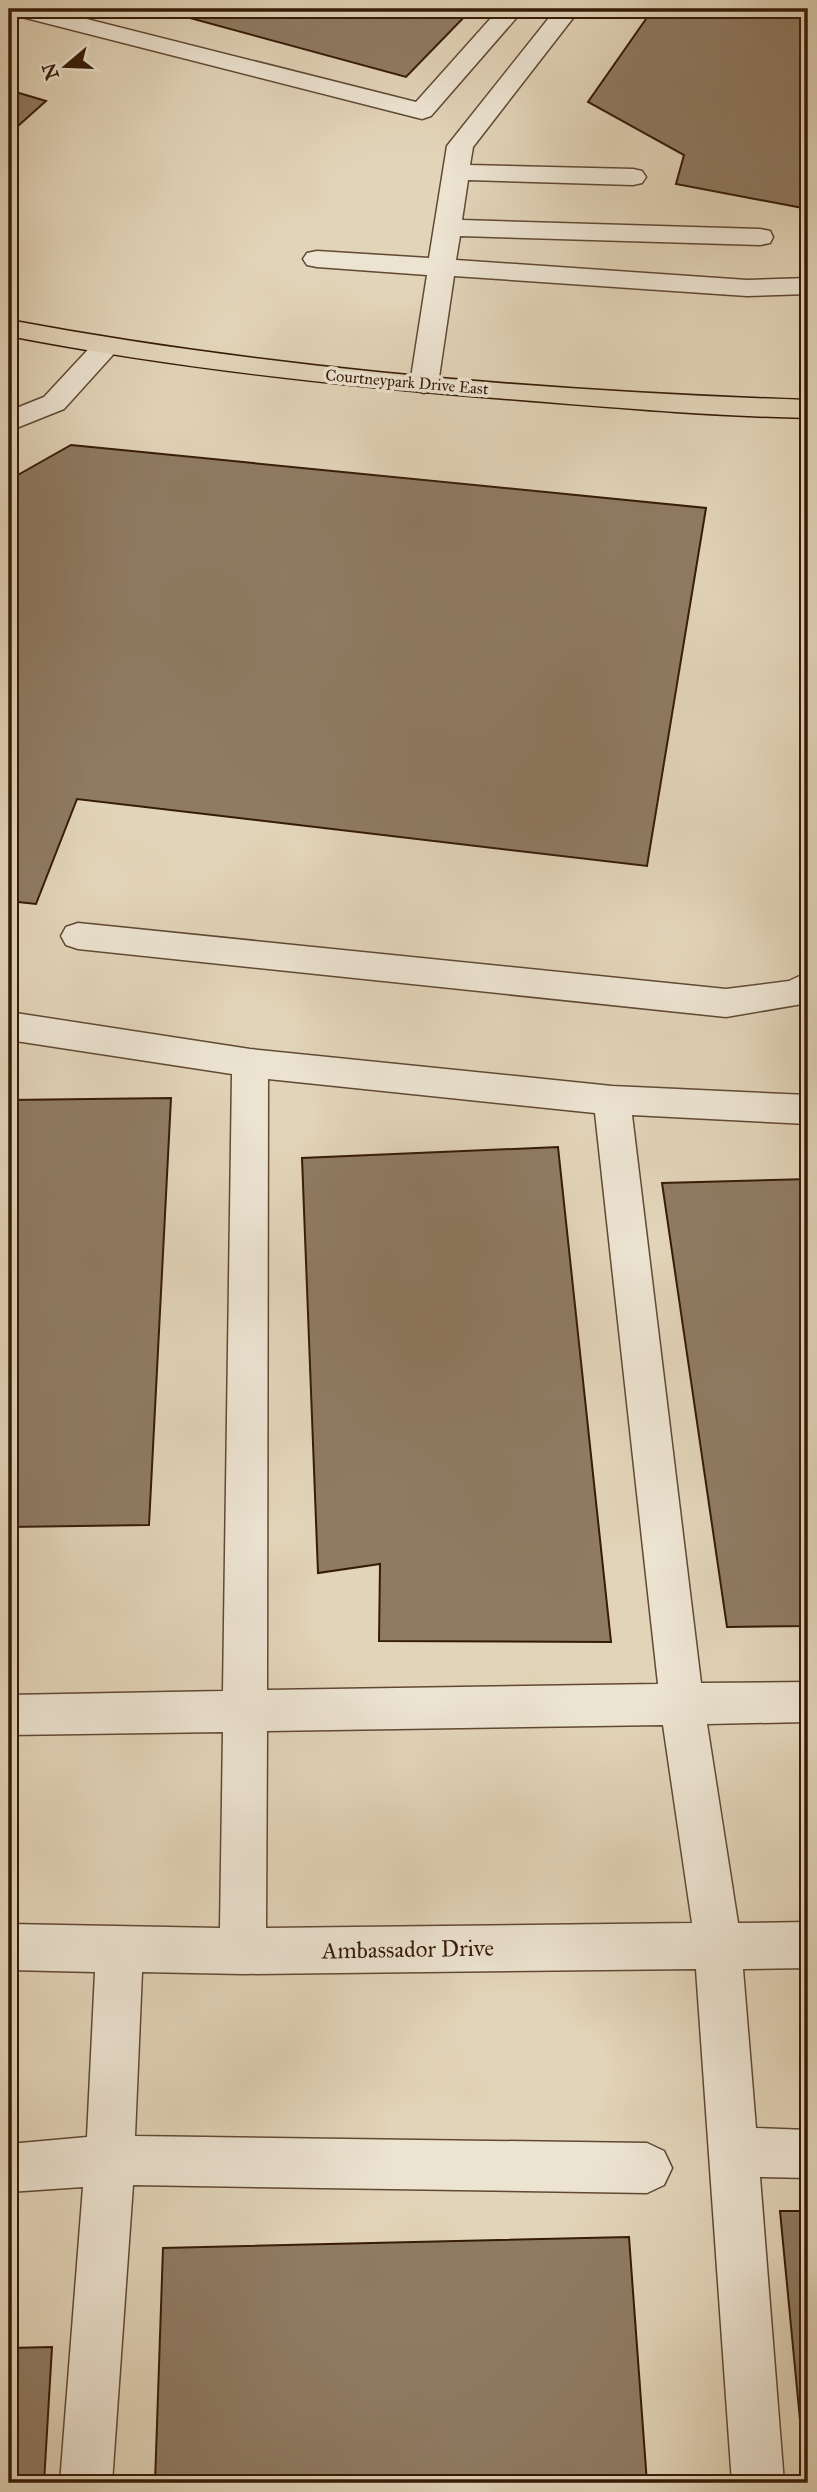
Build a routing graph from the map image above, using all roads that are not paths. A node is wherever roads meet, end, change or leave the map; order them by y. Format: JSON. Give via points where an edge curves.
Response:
{"nodes":[{"id":1,"x":19,"y":9,"type":"edge"},
{"id":2,"x":512,"y":9,"type":"edge"},
{"id":3,"x":568,"y":9,"type":"edge"},
{"id":4,"x":456,"y":172,"type":"junction"},
{"id":5,"x":633,"y":177,"type":"dead end"},
{"id":6,"x":447,"y":228,"type":"junction"},
{"id":7,"x":760,"y":237,"type":"dead end"},
{"id":8,"x":317,"y":259,"type":"dead end"},
{"id":9,"x":441,"y":268,"type":"junction"},
{"id":10,"x":808,"y":286,"type":"edge"},
{"id":11,"x":9,"y":328,"type":"edge"},
{"id":12,"x":106,"y":347,"type":"junction"},
{"id":13,"x":425,"y":384,"type":"junction"},
{"id":14,"x":808,"y":409,"type":"edge"},
{"id":15,"x":9,"y":422,"type":"edge"},
{"id":16,"x":78,"y":936,"type":"dead end"},
{"id":17,"x":808,"y":985,"type":"edge"},
{"id":18,"x":9,"y":1026,"type":"edge"},
{"id":19,"x":250,"y":1063,"type":"junction"},
{"id":20,"x":612,"y":1100,"type":"junction"},
{"id":21,"x":808,"y":1109,"type":"edge"},
{"id":22,"x":808,"y":1702,"type":"edge"},
{"id":23,"x":682,"y":1703,"type":"junction"},
{"id":24,"x":246,"y":1709,"type":"junction"},
{"id":25,"x":9,"y":1715,"type":"edge"},
{"id":26,"x":719,"y":1945,"type":"junction"},
{"id":27,"x":808,"y":1945,"type":"edge"},
{"id":28,"x":9,"y":1947,"type":"edge"},
{"id":29,"x":120,"y":1947,"type":"junction"},
{"id":30,"x":243,"y":1951,"type":"junction"},
{"id":31,"x":733,"y":2152,"type":"junction"},
{"id":32,"x":808,"y":2154,"type":"edge"},
{"id":33,"x":110,"y":2160,"type":"junction"},
{"id":34,"x":9,"y":2168,"type":"edge"},
{"id":35,"x":647,"y":2168,"type":"dead end"},
{"id":36,"x":86,"y":2483,"type":"edge"},
{"id":37,"x":758,"y":2483,"type":"edge"}],
"edges":[{"from":1,"to":2,"type":"street","via":[[422,111]]},
{"from":3,"to":4,"type":"street","via":[[460,146]]},
{"from":4,"to":5,"type":"street"},
{"from":4,"to":6,"type":"street"},
{"from":6,"to":7,"type":"street"},
{"from":6,"to":9,"type":"street"},
{"from":8,"to":9,"type":"street"},
{"from":9,"to":10,"type":"street","via":[[747,288]]},
{"from":9,"to":13,"type":"street"},
{"from":11,"to":12,"type":"main road","name":"Courtneypark Drive East"},
{"from":12,"to":13,"type":"main road","name":"Courtneypark Drive East","via":[[270,370]]},
{"from":12,"to":15,"type":"street","via":[[54,403]]},
{"from":13,"to":14,"type":"main road","name":"Courtneypark Drive East","via":[[689,406]]},
{"from":16,"to":17,"type":"street","via":[[726,1003],[798,993]]},
{"from":18,"to":19,"type":"street"},
{"from":19,"to":20,"type":"street"},
{"from":19,"to":24,"type":"street"},
{"from":20,"to":21,"type":"street"},
{"from":20,"to":23,"type":"street"},
{"from":22,"to":23,"type":"street"},
{"from":23,"to":24,"type":"street"},
{"from":23,"to":26,"type":"street"},
{"from":24,"to":25,"type":"street"},
{"from":24,"to":30,"type":"street"},
{"from":26,"to":27,"type":"street","name":"Ambassador Drive"},
{"from":26,"to":30,"type":"street","name":"Ambassador Drive"},
{"from":26,"to":31,"type":"street"},
{"from":28,"to":29,"type":"street","name":"Ambassador Drive"},
{"from":29,"to":30,"type":"street","name":"Ambassador Drive"},
{"from":29,"to":33,"type":"street"},
{"from":31,"to":32,"type":"street"},
{"from":31,"to":37,"type":"street"},
{"from":33,"to":34,"type":"street"},
{"from":33,"to":35,"type":"street"},
{"from":33,"to":36,"type":"street"}]}
